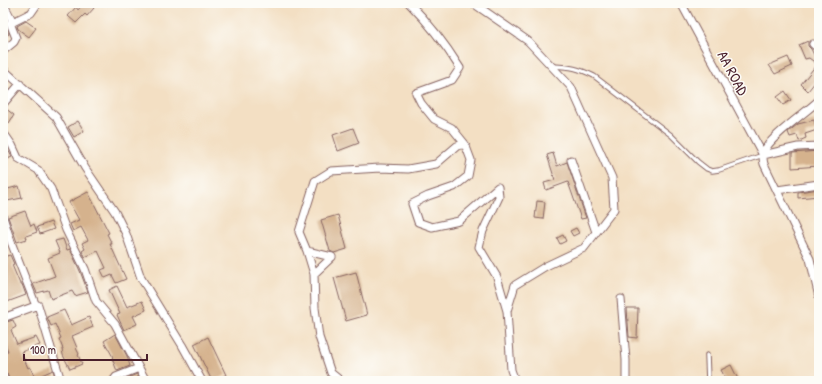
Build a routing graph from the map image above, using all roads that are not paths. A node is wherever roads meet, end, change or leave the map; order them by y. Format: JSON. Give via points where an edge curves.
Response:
{"nodes":[{"id":1,"x":4,"y":3,"type":"edge"},
{"id":2,"x":38,"y":3,"type":"edge"},
{"id":3,"x":409,"y":3,"type":"edge"},
{"id":4,"x":473,"y":3,"type":"edge"},
{"id":5,"x":681,"y":3,"type":"edge"},
{"id":6,"x":12,"y":22,"type":"junction"},
{"id":7,"x":3,"y":26,"type":"edge"},
{"id":8,"x":813,"y":44,"type":"dead end"},
{"id":9,"x":819,"y":49,"type":"edge"},
{"id":10,"x":3,"y":51,"type":"edge"},
{"id":11,"x":551,"y":66,"type":"junction"},
{"id":12,"x":3,"y":69,"type":"edge"},
{"id":13,"x":20,"y":84,"type":"junction"},
{"id":14,"x":819,"y":100,"type":"edge"},
{"id":15,"x":3,"y":104,"type":"edge"},
{"id":16,"x":3,"y":132,"type":"edge"},
{"id":17,"x":465,"y":144,"type":"junction"},
{"id":18,"x":819,"y":146,"type":"edge"},
{"id":19,"x":763,"y":155,"type":"junction"},
{"id":20,"x":571,"y":160,"type":"dead end"},
{"id":21,"x":819,"y":184,"type":"edge"},
{"id":22,"x":777,"y":190,"type":"junction"},
{"id":23,"x":3,"y":217,"type":"edge"},
{"id":24,"x":596,"y":232,"type":"junction"},
{"id":25,"x":6,"y":234,"type":"edge"},
{"id":26,"x":307,"y":250,"type":"junction"},
{"id":27,"x":314,"y":274,"type":"junction"},
{"id":28,"x":819,"y":297,"type":"edge"},
{"id":29,"x":620,"y":299,"type":"dead end"},
{"id":30,"x":36,"y":306,"type":"junction"},
{"id":31,"x":507,"y":311,"type":"junction"},
{"id":32,"x":3,"y":318,"type":"edge"},
{"id":33,"x":707,"y":355,"type":"dead end"},
{"id":34,"x":139,"y":368,"type":"junction"},
{"id":35,"x":3,"y":376,"type":"edge"},
{"id":36,"x":5,"y":381,"type":"edge"},
{"id":37,"x":61,"y":381,"type":"edge"},
{"id":38,"x":113,"y":381,"type":"edge"},
{"id":39,"x":146,"y":381,"type":"edge"},
{"id":40,"x":202,"y":381,"type":"edge"},
{"id":41,"x":341,"y":381,"type":"edge"},
{"id":42,"x":515,"y":381,"type":"edge"},
{"id":43,"x":626,"y":381,"type":"edge"},
{"id":44,"x":708,"y":381,"type":"edge"}],
"edges":[{"from":1,"to":6,"type":"street"},
{"from":2,"to":6,"type":"street","via":[[31,12]]},
{"from":3,"to":17,"type":"street","via":[[441,39],[460,68],[452,80],[416,93],[434,119],[452,128]]},
{"from":4,"to":11,"type":"street","via":[[528,41]]},
{"from":5,"to":19,"type":"street","name":"AA ROAD"},
{"from":6,"to":7,"type":"street"},
{"from":6,"to":10,"type":"street","via":[[16,38]]},
{"from":8,"to":9,"type":"street"},
{"from":11,"to":19,"type":"lane","via":[[572,67],[594,76],[671,135],[707,169],[719,170]]},
{"from":11,"to":24,"type":"street","via":[[571,87],[612,178],[614,209]]},
{"from":12,"to":13,"type":"street"},
{"from":13,"to":15,"type":"street"},
{"from":13,"to":40,"type":"street","via":[[56,117],[85,168],[116,212],[141,278]]},
{"from":14,"to":19,"type":"street","via":[[776,137]]},
{"from":16,"to":34,"type":"street","via":[[18,158],[38,170],[51,189],[96,301],[114,324]]},
{"from":17,"to":26,"type":"street","via":[[457,146],[436,164],[408,169],[331,171],[315,181],[299,232]]},
{"from":17,"to":31,"type":"street","via":[[471,160],[468,176],[454,188],[412,204],[418,222],[432,227],[459,221],[498,187],[500,196],[483,231],[479,248],[497,278]]},
{"from":18,"to":19,"type":"street","via":[[798,147]]},
{"from":19,"to":22,"type":"street","name":"AA ROAD","via":[[764,164]]},
{"from":20,"to":24,"type":"street"},
{"from":21,"to":22,"type":"street"},
{"from":22,"to":28,"type":"street","name":"AA ROAD","via":[[810,259]]},
{"from":23,"to":25,"type":"street"},
{"from":24,"to":31,"type":"street","via":[[584,248],[546,266],[515,285]]},
{"from":25,"to":30,"type":"street"},
{"from":26,"to":27,"type":"street"},
{"from":26,"to":27,"type":"street","via":[[332,257]]},
{"from":27,"to":41,"type":"street","via":[[319,337],[332,373]]},
{"from":29,"to":43,"type":"street"},
{"from":30,"to":32,"type":"street"},
{"from":30,"to":37,"type":"street","via":[[38,305]]},
{"from":31,"to":42,"type":"street","via":[[511,370]]},
{"from":33,"to":44,"type":"lane"},
{"from":34,"to":38,"type":"street","via":[[116,377]]},
{"from":34,"to":39,"type":"street"},
{"from":35,"to":36,"type":"street"}]}
